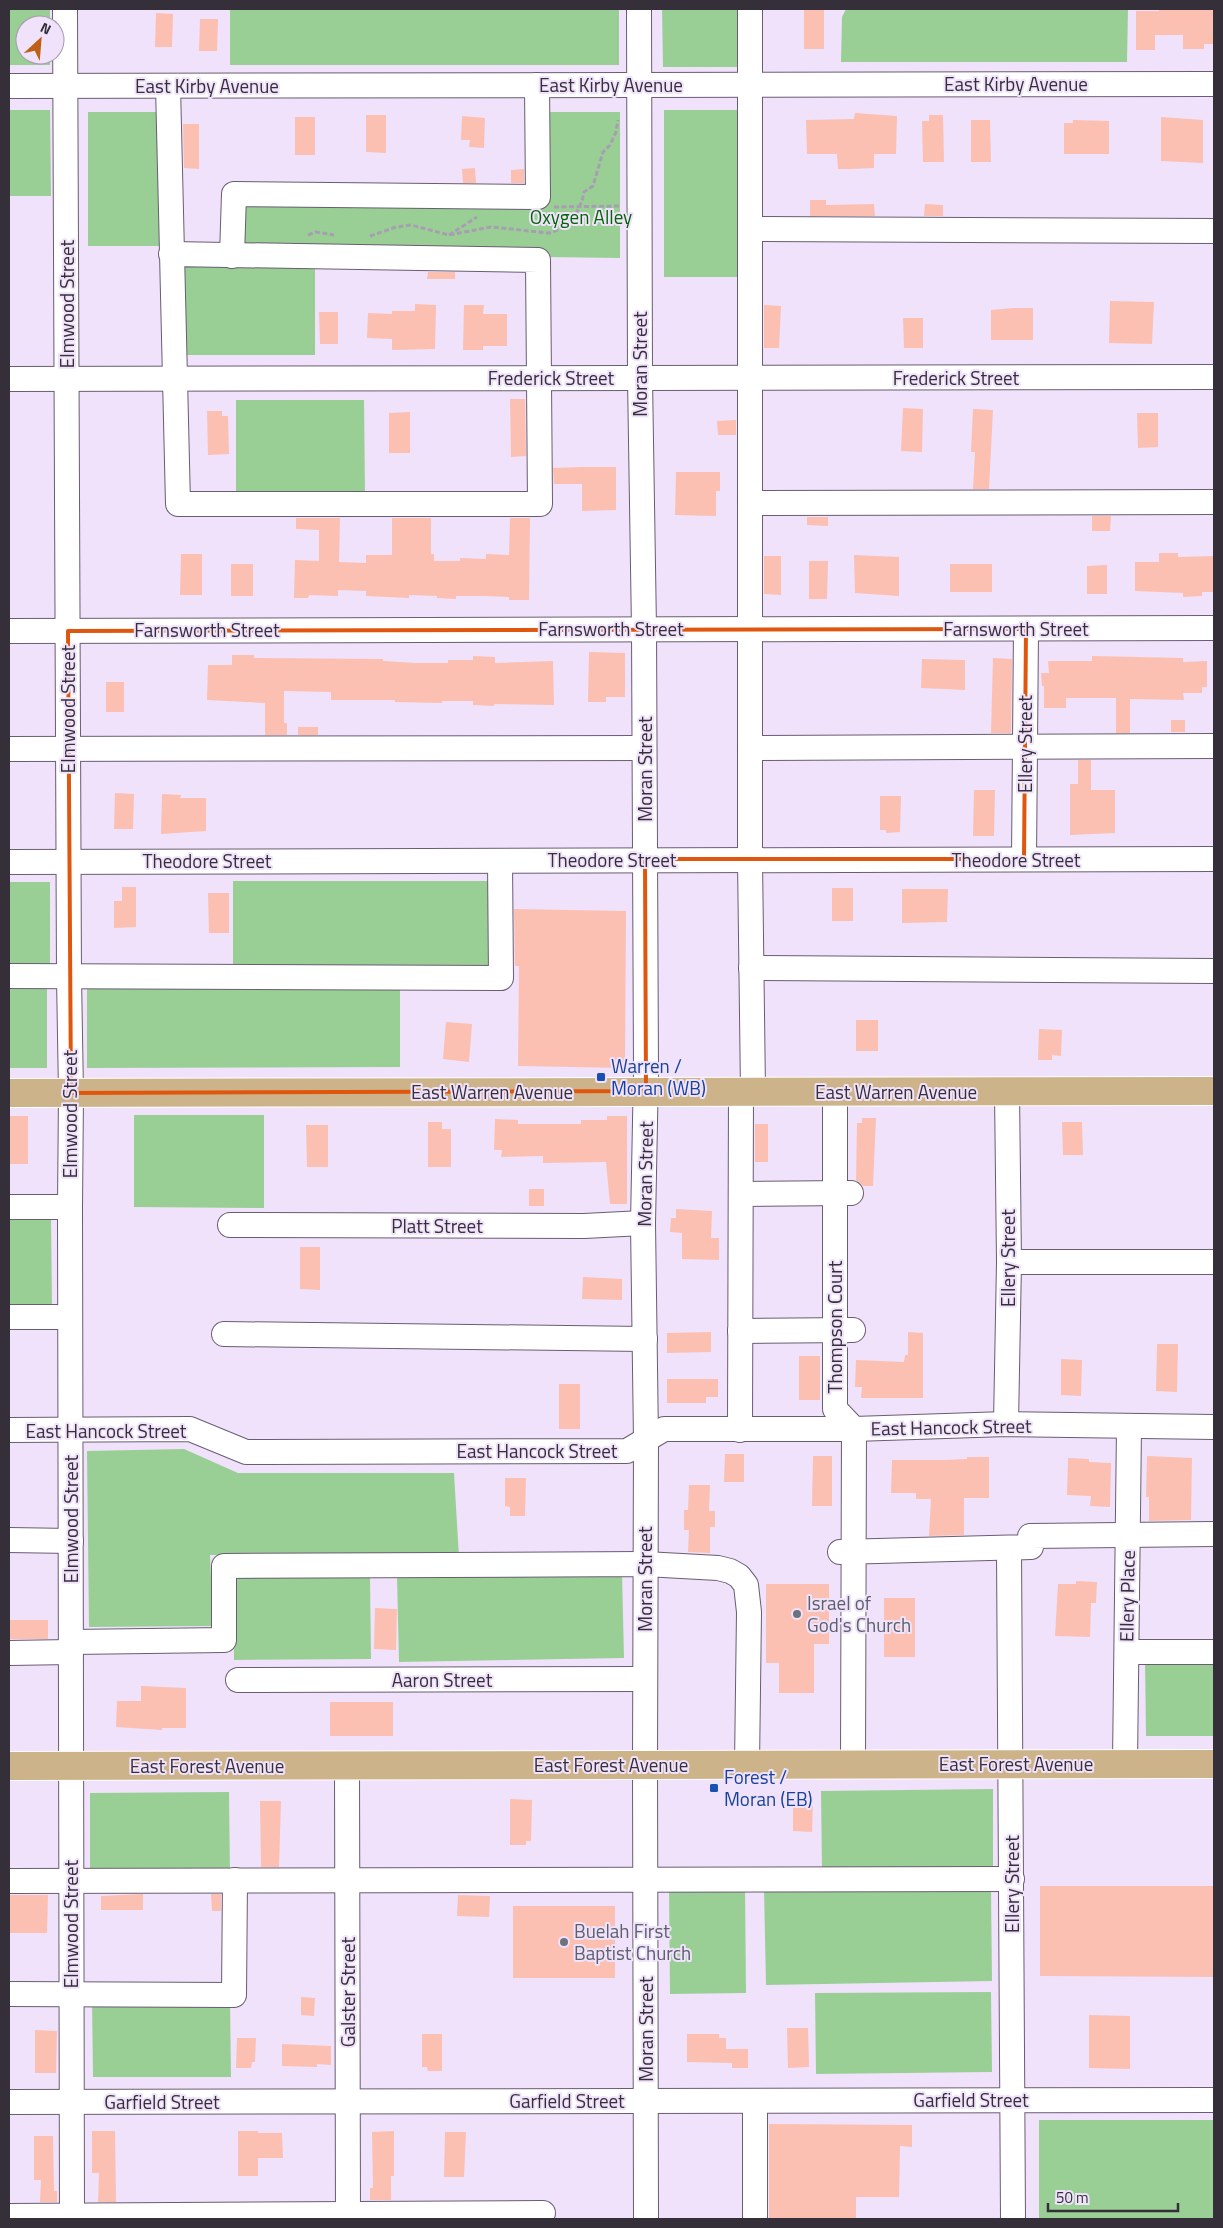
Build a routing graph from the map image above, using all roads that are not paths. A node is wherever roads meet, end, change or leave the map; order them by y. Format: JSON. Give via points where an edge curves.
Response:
{"nodes":[{"id":1,"x":66,"y":9,"type":"edge"},
{"id":2,"x":639,"y":9,"type":"edge"},
{"id":3,"x":750,"y":9,"type":"edge"},
{"id":4,"x":1214,"y":84,"type":"edge"},
{"id":5,"x":537,"y":85,"type":"junction"},
{"id":6,"x":639,"y":85,"type":"junction"},
{"id":7,"x":750,"y":85,"type":"junction"},
{"id":8,"x":9,"y":86,"type":"edge"},
{"id":9,"x":66,"y":86,"type":"junction"},
{"id":10,"x":168,"y":86,"type":"junction"},
{"id":11,"x":750,"y":229,"type":"junction"},
{"id":12,"x":1214,"y":231,"type":"edge"},
{"id":13,"x":171,"y":254,"type":"junction"},
{"id":14,"x":232,"y":256,"type":"junction"},
{"id":15,"x":1214,"y":377,"type":"edge"},
{"id":16,"x":540,"y":378,"type":"junction"},
{"id":17,"x":640,"y":378,"type":"junction"},
{"id":18,"x":750,"y":378,"type":"junction"},
{"id":19,"x":9,"y":379,"type":"edge"},
{"id":20,"x":175,"y":379,"type":"junction"},
{"id":21,"x":67,"y":380,"type":"junction"},
{"id":22,"x":1214,"y":502,"type":"edge"},
{"id":23,"x":750,"y":503,"type":"junction"},
{"id":24,"x":1214,"y":628,"type":"edge"},
{"id":25,"x":644,"y":629,"type":"junction"},
{"id":26,"x":751,"y":629,"type":"junction"},
{"id":27,"x":1026,"y":629,"type":"junction"},
{"id":28,"x":68,"y":630,"type":"junction"},
{"id":29,"x":9,"y":631,"type":"edge"},
{"id":30,"x":1214,"y":746,"type":"edge"},
{"id":31,"x":1025,"y":747,"type":"junction"},
{"id":32,"x":644,"y":748,"type":"junction"},
{"id":33,"x":750,"y":748,"type":"junction"},
{"id":34,"x":9,"y":749,"type":"edge"},
{"id":35,"x":68,"y":749,"type":"junction"},
{"id":36,"x":645,"y":860,"type":"junction"},
{"id":37,"x":750,"y":860,"type":"junction"},
{"id":38,"x":1024,"y":860,"type":"junction"},
{"id":39,"x":1214,"y":860,"type":"edge"},
{"id":40,"x":500,"y":861,"type":"junction"},
{"id":41,"x":9,"y":862,"type":"edge"},
{"id":42,"x":69,"y":862,"type":"junction"},
{"id":43,"x":751,"y":968,"type":"junction"},
{"id":44,"x":1214,"y":971,"type":"edge"},
{"id":45,"x":9,"y":976,"type":"edge"},
{"id":46,"x":69,"y":977,"type":"junction"},
{"id":47,"x":646,"y":1091,"type":"junction"},
{"id":48,"x":1214,"y":1091,"type":"edge"},
{"id":49,"x":747,"y":1092,"type":"junction"},
{"id":50,"x":835,"y":1092,"type":"junction"},
{"id":51,"x":1006,"y":1092,"type":"junction"},
{"id":52,"x":9,"y":1093,"type":"edge"},
{"id":53,"x":71,"y":1093,"type":"junction"},
{"id":54,"x":843,"y":1193,"type":"junction"},
{"id":55,"x":741,"y":1194,"type":"junction"},
{"id":56,"x":9,"y":1207,"type":"edge"},
{"id":57,"x":70,"y":1207,"type":"junction"},
{"id":58,"x":643,"y":1223,"type":"junction"},
{"id":59,"x":230,"y":1225,"type":"dead end"},
{"id":60,"x":1009,"y":1262,"type":"junction"},
{"id":61,"x":1214,"y":1262,"type":"edge"},
{"id":62,"x":9,"y":1317,"type":"edge"},
{"id":63,"x":70,"y":1317,"type":"junction"},
{"id":64,"x":844,"y":1330,"type":"junction"},
{"id":65,"x":740,"y":1331,"type":"junction"},
{"id":66,"x":224,"y":1334,"type":"dead end"},
{"id":67,"x":645,"y":1339,"type":"junction"},
{"id":68,"x":1006,"y":1424,"type":"junction"},
{"id":69,"x":1129,"y":1427,"type":"junction"},
{"id":70,"x":1214,"y":1427,"type":"edge"},
{"id":71,"x":854,"y":1429,"type":"junction"},
{"id":72,"x":9,"y":1430,"type":"edge"},
{"id":73,"x":70,"y":1430,"type":"junction"},
{"id":74,"x":740,"y":1430,"type":"junction"},
{"id":75,"x":646,"y":1440,"type":"junction"},
{"id":76,"x":1214,"y":1534,"type":"edge"},
{"id":77,"x":1128,"y":1535,"type":"junction"},
{"id":78,"x":9,"y":1540,"type":"edge"},
{"id":79,"x":71,"y":1541,"type":"junction"},
{"id":80,"x":1009,"y":1548,"type":"junction"},
{"id":81,"x":847,"y":1552,"type":"junction"},
{"id":82,"x":646,"y":1564,"type":"junction"},
{"id":83,"x":71,"y":1647,"type":"junction"},
{"id":84,"x":1127,"y":1652,"type":"junction"},
{"id":85,"x":1214,"y":1652,"type":"edge"},
{"id":86,"x":9,"y":1653,"type":"edge"},
{"id":87,"x":238,"y":1680,"type":"dead end"},
{"id":88,"x":645,"y":1680,"type":"junction"},
{"id":89,"x":747,"y":1764,"type":"junction"},
{"id":90,"x":853,"y":1764,"type":"junction"},
{"id":91,"x":1011,"y":1764,"type":"junction"},
{"id":92,"x":1125,"y":1764,"type":"junction"},
{"id":93,"x":1214,"y":1764,"type":"edge"},
{"id":94,"x":347,"y":1765,"type":"junction"},
{"id":95,"x":645,"y":1765,"type":"junction"},
{"id":96,"x":9,"y":1766,"type":"edge"},
{"id":97,"x":71,"y":1766,"type":"junction"},
{"id":98,"x":1012,"y":1879,"type":"junction"},
{"id":99,"x":235,"y":1880,"type":"junction"},
{"id":100,"x":348,"y":1880,"type":"junction"},
{"id":101,"x":645,"y":1880,"type":"junction"},
{"id":102,"x":9,"y":1881,"type":"edge"},
{"id":103,"x":71,"y":1881,"type":"junction"},
{"id":104,"x":9,"y":1994,"type":"edge"},
{"id":105,"x":72,"y":1994,"type":"junction"},
{"id":106,"x":1014,"y":2100,"type":"junction"},
{"id":107,"x":1214,"y":2100,"type":"edge"},
{"id":108,"x":646,"y":2101,"type":"junction"},
{"id":109,"x":755,"y":2101,"type":"junction"},
{"id":110,"x":9,"y":2102,"type":"edge"},
{"id":111,"x":72,"y":2102,"type":"junction"},
{"id":112,"x":348,"y":2102,"type":"junction"},
{"id":113,"x":543,"y":2213,"type":"dead end"},
{"id":114,"x":9,"y":2216,"type":"edge"},
{"id":115,"x":348,"y":2216,"type":"edge"},
{"id":116,"x":444,"y":2216,"type":"edge"},
{"id":117,"x":72,"y":2217,"type":"edge"},
{"id":118,"x":239,"y":2217,"type":"edge"},
{"id":119,"x":646,"y":2219,"type":"edge"},
{"id":120,"x":756,"y":2219,"type":"edge"},
{"id":121,"x":1014,"y":2219,"type":"edge"}],
"edges":[{"from":1,"to":9,"type":"street","name":"Elmwood Street"},
{"from":2,"to":6,"type":"street","name":"Moran Street"},
{"from":3,"to":7,"type":"street"},
{"from":4,"to":7,"type":"street","name":"East Kirby Avenue"},
{"from":5,"to":6,"type":"street","name":"East Kirby Avenue"},
{"from":5,"to":10,"type":"street","name":"East Kirby Avenue"},
{"from":5,"to":14,"type":"street","via":[[538,197],[234,194]]},
{"from":6,"to":7,"type":"street","name":"East Kirby Avenue"},
{"from":6,"to":17,"type":"street","name":"Moran Street"},
{"from":7,"to":11,"type":"street"},
{"from":8,"to":9,"type":"street","name":"East Kirby Avenue"},
{"from":9,"to":10,"type":"street","name":"East Kirby Avenue"},
{"from":9,"to":21,"type":"street","name":"Elmwood Street"},
{"from":10,"to":13,"type":"street"},
{"from":11,"to":12,"type":"street"},
{"from":11,"to":18,"type":"street"},
{"from":13,"to":14,"type":"street"},
{"from":13,"to":20,"type":"street"},
{"from":14,"to":16,"type":"street","via":[[538,260]]},
{"from":15,"to":18,"type":"street","name":"Frederick Street"},
{"from":16,"to":17,"type":"street","name":"Frederick Street"},
{"from":16,"to":20,"type":"street","name":"Frederick Street"},
{"from":16,"to":20,"type":"street","via":[[540,504],[178,504]]},
{"from":17,"to":18,"type":"street","name":"Frederick Street"},
{"from":17,"to":25,"type":"street","name":"Moran Street"},
{"from":18,"to":23,"type":"street"},
{"from":19,"to":21,"type":"street","name":"Frederick Street"},
{"from":20,"to":21,"type":"street","name":"Frederick Street"},
{"from":21,"to":28,"type":"street","name":"Elmwood Street"},
{"from":22,"to":23,"type":"street"},
{"from":23,"to":26,"type":"street"},
{"from":24,"to":27,"type":"street","name":"Farnsworth Street"},
{"from":25,"to":26,"type":"street","name":"Farnsworth Street"},
{"from":25,"to":28,"type":"street","name":"Farnsworth Street"},
{"from":25,"to":32,"type":"street","name":"Moran Street"},
{"from":26,"to":27,"type":"street","name":"Farnsworth Street"},
{"from":26,"to":33,"type":"street"},
{"from":27,"to":31,"type":"street","name":"Ellery Street"},
{"from":28,"to":29,"type":"street","name":"Farnsworth Street"},
{"from":28,"to":35,"type":"street","name":"Elmwood Street"},
{"from":30,"to":31,"type":"street"},
{"from":31,"to":33,"type":"street"},
{"from":31,"to":38,"type":"street","name":"Ellery Street"},
{"from":32,"to":35,"type":"street"},
{"from":32,"to":36,"type":"street","name":"Moran Street"},
{"from":33,"to":37,"type":"street"},
{"from":34,"to":35,"type":"street"},
{"from":35,"to":42,"type":"street","name":"Elmwood Street"},
{"from":36,"to":37,"type":"street","name":"Theodore Street"},
{"from":36,"to":40,"type":"street","name":"Theodore Street"},
{"from":36,"to":47,"type":"street","name":"Moran Street"},
{"from":37,"to":38,"type":"street","name":"Theodore Street"},
{"from":37,"to":43,"type":"street"},
{"from":38,"to":39,"type":"street","name":"Theodore Street"},
{"from":40,"to":42,"type":"street","name":"Theodore Street"},
{"from":40,"to":46,"type":"street","via":[[501,978]]},
{"from":41,"to":42,"type":"street","name":"Theodore Street"},
{"from":42,"to":46,"type":"street","name":"Elmwood Street"},
{"from":43,"to":44,"type":"street"},
{"from":43,"to":49,"type":"street"},
{"from":45,"to":46,"type":"street"},
{"from":46,"to":53,"type":"street","name":"Elmwood Street"},
{"from":47,"to":49,"type":"main road","name":"East Warren Avenue"},
{"from":47,"to":53,"type":"main road","name":"East Warren Avenue"},
{"from":47,"to":58,"type":"street","name":"Moran Street"},
{"from":48,"to":51,"type":"main road","name":"East Warren Avenue"},
{"from":49,"to":50,"type":"main road","name":"East Warren Avenue"},
{"from":49,"to":55,"type":"street"},
{"from":50,"to":51,"type":"main road","name":"East Warren Avenue"},
{"from":50,"to":54,"type":"street","name":"Thompson Court"},
{"from":51,"to":60,"type":"street","name":"Ellery Street"},
{"from":52,"to":53,"type":"main road","name":"East Warren Avenue"},
{"from":53,"to":57,"type":"street","name":"Elmwood Street"},
{"from":54,"to":55,"type":"street"},
{"from":54,"to":64,"type":"street","name":"Thompson Court"},
{"from":55,"to":65,"type":"street"},
{"from":56,"to":57,"type":"street"},
{"from":57,"to":63,"type":"street","name":"Elmwood Street"},
{"from":58,"to":59,"type":"street","name":"Platt Street","via":[[584,1226]]},
{"from":58,"to":67,"type":"street","name":"Moran Street"},
{"from":60,"to":61,"type":"street"},
{"from":60,"to":68,"type":"street","name":"Ellery Street"},
{"from":62,"to":63,"type":"street"},
{"from":63,"to":73,"type":"street","name":"Elmwood Street"},
{"from":64,"to":65,"type":"street"},
{"from":64,"to":71,"type":"street","name":"Thompson Court","via":[[835,1409]]},
{"from":65,"to":74,"type":"street"},
{"from":66,"to":67,"type":"street"},
{"from":67,"to":75,"type":"street","name":"Moran Street"},
{"from":68,"to":69,"type":"street","name":"East Hancock Street"},
{"from":68,"to":71,"type":"street","name":"East Hancock Street"},
{"from":69,"to":70,"type":"street","name":"East Hancock Street"},
{"from":69,"to":77,"type":"street","name":"Ellery Place"},
{"from":71,"to":74,"type":"street","name":"East Hancock Street"},
{"from":71,"to":81,"type":"street"},
{"from":72,"to":73,"type":"street","name":"East Hancock Street"},
{"from":73,"to":75,"type":"street","name":"East Hancock Street","via":[[190,1428],[246,1452],[627,1451]]},
{"from":73,"to":79,"type":"street","name":"Elmwood Street"},
{"from":74,"to":75,"type":"street","name":"East Hancock Street","via":[[664,1429]]},
{"from":75,"to":82,"type":"street","name":"Moran Street"},
{"from":76,"to":77,"type":"street"},
{"from":77,"to":80,"type":"street","via":[[1030,1536],[1030,1548]]},
{"from":77,"to":84,"type":"street","name":"Ellery Place"},
{"from":78,"to":79,"type":"street"},
{"from":79,"to":83,"type":"street","name":"Elmwood Street"},
{"from":80,"to":81,"type":"street"},
{"from":80,"to":91,"type":"street","name":"Ellery Street"},
{"from":81,"to":90,"type":"street"},
{"from":82,"to":83,"type":"street","via":[[224,1566],[224,1640]]},
{"from":82,"to":88,"type":"street","name":"Moran Street"},
{"from":82,"to":89,"type":"street","via":[[718,1568],[739,1576],[746,1585],[749,1612]]},
{"from":83,"to":86,"type":"street"},
{"from":83,"to":97,"type":"street","name":"Elmwood Street"},
{"from":84,"to":85,"type":"street"},
{"from":84,"to":92,"type":"street","name":"Ellery Place"},
{"from":87,"to":88,"type":"street","name":"Aaron Street"},
{"from":88,"to":95,"type":"street","name":"Moran Street"},
{"from":89,"to":90,"type":"main road","name":"East Forest Avenue"},
{"from":89,"to":95,"type":"main road","name":"East Forest Avenue"},
{"from":90,"to":91,"type":"main road","name":"East Forest Avenue"},
{"from":91,"to":92,"type":"main road","name":"East Forest Avenue"},
{"from":91,"to":98,"type":"street","name":"Ellery Street"},
{"from":92,"to":93,"type":"main road","name":"East Forest Avenue"},
{"from":94,"to":95,"type":"main road","name":"East Forest Avenue"},
{"from":94,"to":97,"type":"main road","name":"East Forest Avenue"},
{"from":94,"to":100,"type":"street","name":"Galster Street"},
{"from":95,"to":101,"type":"street","name":"Moran Street"},
{"from":96,"to":97,"type":"main road","name":"East Forest Avenue"},
{"from":97,"to":103,"type":"street","name":"Elmwood Street"},
{"from":98,"to":101,"type":"street"},
{"from":98,"to":106,"type":"street","name":"Ellery Street"},
{"from":99,"to":100,"type":"street"},
{"from":99,"to":103,"type":"street"},
{"from":99,"to":105,"type":"street","via":[[234,1995]]},
{"from":100,"to":101,"type":"street"},
{"from":100,"to":112,"type":"street","name":"Galster Street"},
{"from":101,"to":108,"type":"street","name":"Moran Street"},
{"from":102,"to":103,"type":"street"},
{"from":103,"to":105,"type":"street","name":"Elmwood Street"},
{"from":104,"to":105,"type":"street"},
{"from":105,"to":111,"type":"street","name":"Elmwood Street"},
{"from":106,"to":107,"type":"street","name":"Garfield Street"},
{"from":106,"to":109,"type":"street","name":"Garfield Street"},
{"from":106,"to":121,"type":"street","name":"Ellery Street"},
{"from":108,"to":109,"type":"street","name":"Garfield Street"},
{"from":108,"to":112,"type":"street","name":"Garfield Street"},
{"from":108,"to":119,"type":"street","name":"Moran Street"},
{"from":109,"to":120,"type":"street"},
{"from":110,"to":111,"type":"street","name":"Garfield Street"},
{"from":111,"to":112,"type":"street","name":"Garfield Street"},
{"from":111,"to":117,"type":"street","name":"Elmwood Street"},
{"from":112,"to":115,"type":"street","name":"Galster Street"},
{"from":113,"to":116,"type":"street"},
{"from":114,"to":117,"type":"street"},
{"from":115,"to":116,"type":"street"},
{"from":115,"to":118,"type":"street"},
{"from":117,"to":118,"type":"street"}]}
